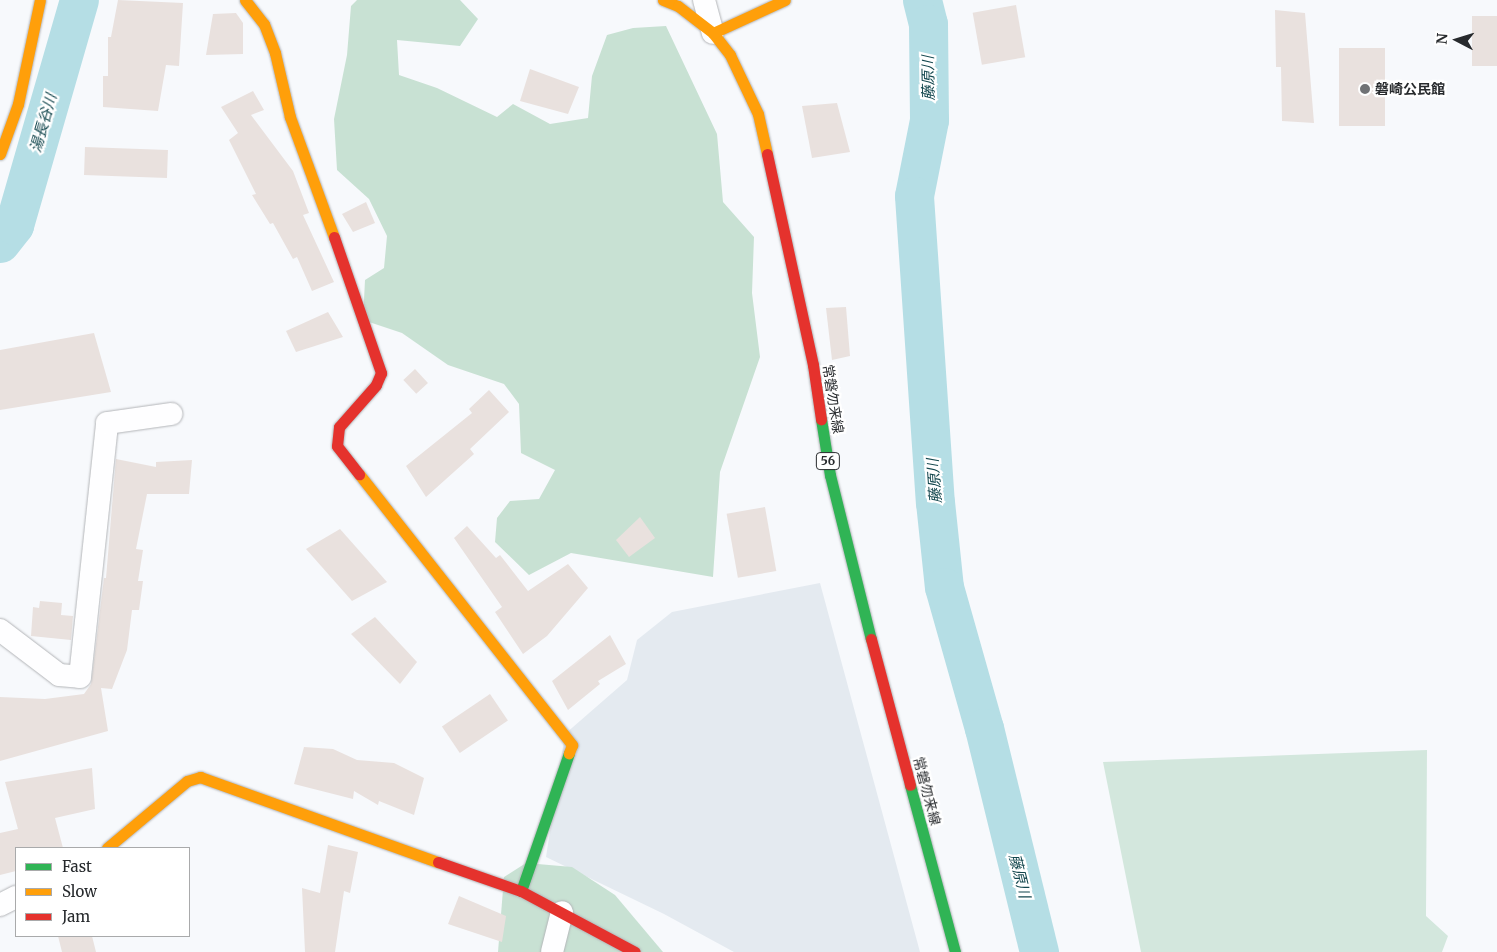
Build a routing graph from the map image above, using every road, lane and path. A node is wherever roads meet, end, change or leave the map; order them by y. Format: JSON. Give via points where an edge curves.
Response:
{"nodes":[{"id":1,"x":40,"y":0,"type":"edge"},
{"id":2,"x":245,"y":0,"type":"edge"},
{"id":3,"x":663,"y":0,"type":"edge"},
{"id":4,"x":704,"y":0,"type":"edge"},
{"id":5,"x":785,"y":0,"type":"edge"},
{"id":6,"x":713,"y":33,"type":"junction"},
{"id":7,"x":0,"y":154,"type":"edge"},
{"id":8,"x":171,"y":414,"type":"dead end"},
{"id":9,"x":0,"y":630,"type":"edge"},
{"id":10,"x":108,"y":847,"type":"edge"},
{"id":11,"x":521,"y":891,"type":"junction"},
{"id":12,"x":15,"y":898,"type":"edge"},
{"id":13,"x":0,"y":905,"type":"edge"},
{"id":14,"x":562,"y":912,"type":"junction"},
{"id":15,"x":552,"y":952,"type":"edge"},
{"id":16,"x":635,"y":952,"type":"edge"},
{"id":17,"x":955,"y":952,"type":"edge"}],
"edges":[{"from":1,"to":7,"type":"street","via":[[18,104]]},
{"from":2,"to":11,"type":"street","via":[[264,24],[275,53],[290,117],[378,357],[380,373],[376,385],[339,427],[337,446],[572,745]]},
{"from":3,"to":6,"type":"street","name":"常磐勿来線","number":"56","via":[[678,6]]},
{"from":4,"to":6,"type":"street"},
{"from":5,"to":6,"type":"street"},
{"from":6,"to":17,"type":"street","name":"常磐勿来線","number":"56","via":[[730,54],[758,114],[813,365],[830,476],[845,543]]},
{"from":8,"to":9,"type":"street","via":[[107,423],[80,677],[59,675]]},
{"from":10,"to":11,"type":"street","via":[[187,781],[200,777]]},
{"from":11,"to":14,"type":"street"},
{"from":12,"to":13,"type":"street"},
{"from":14,"to":15,"type":"street"},
{"from":14,"to":16,"type":"street"}]}
